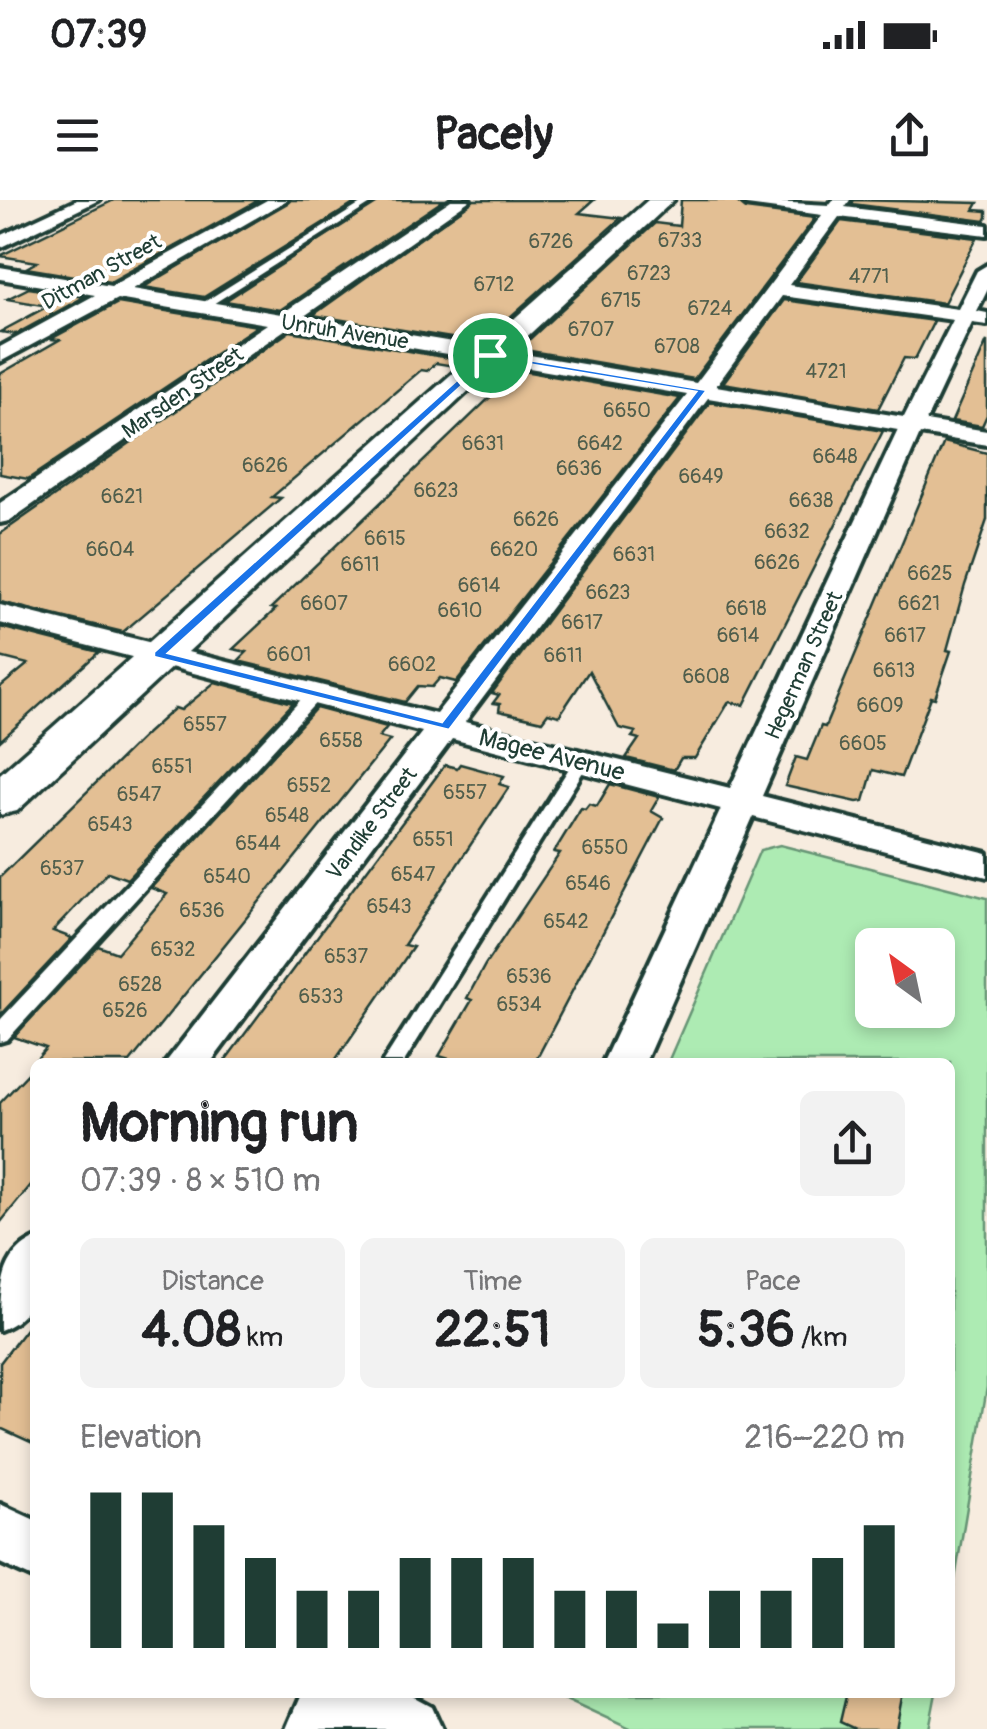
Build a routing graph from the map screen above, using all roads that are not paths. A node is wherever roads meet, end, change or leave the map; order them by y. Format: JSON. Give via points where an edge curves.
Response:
{"nodes":[{"id":1,"x":91,"y":200,"type":"edge"},
{"id":2,"x":279,"y":200,"type":"edge"},
{"id":3,"x":373,"y":200,"type":"edge"},
{"id":4,"x":462,"y":200,"type":"edge"},
{"id":5,"x":662,"y":200,"type":"edge"},
{"id":6,"x":747,"y":200,"type":"edge"},
{"id":7,"x":838,"y":205,"type":"edge"},
{"id":8,"x":987,"y":230,"type":"edge"},
{"id":9,"x":0,"y":243,"type":"edge"},
{"id":10,"x":987,"y":271,"type":"edge"},
{"id":11,"x":0,"y":273,"type":"edge"},
{"id":12,"x":776,"y":289,"type":"junction"},
{"id":13,"x":114,"y":292,"type":"junction"},
{"id":14,"x":202,"y":307,"type":"junction"},
{"id":15,"x":976,"y":317,"type":"edge"},
{"id":16,"x":283,"y":322,"type":"junction"},
{"id":17,"x":490,"y":355,"type":"junction"},
{"id":18,"x":0,"y":356,"type":"edge"},
{"id":19,"x":702,"y":390,"type":"junction"},
{"id":20,"x":912,"y":425,"type":"junction"},
{"id":21,"x":987,"y":438,"type":"edge"},
{"id":22,"x":0,"y":516,"type":"edge"},
{"id":23,"x":0,"y":614,"type":"edge"},
{"id":24,"x":159,"y":654,"type":"junction"},
{"id":25,"x":315,"y":694,"type":"junction"},
{"id":26,"x":445,"y":727,"type":"junction"},
{"id":27,"x":581,"y":762,"type":"junction"},
{"id":28,"x":0,"y":800,"type":"edge"},
{"id":29,"x":741,"y":802,"type":"junction"},
{"id":30,"x":987,"y":865,"type":"edge"},
{"id":31,"x":0,"y":1034,"type":"edge"},
{"id":32,"x":190,"y":1058,"type":"edge"},
{"id":33,"x":395,"y":1058,"type":"edge"},
{"id":34,"x":626,"y":1058,"type":"edge"},
{"id":35,"x":30,"y":1268,"type":"edge"},
{"id":36,"x":0,"y":1307,"type":"edge"},
{"id":37,"x":0,"y":1534,"type":"edge"},
{"id":38,"x":30,"y":1548,"type":"edge"},
{"id":39,"x":334,"y":1698,"type":"edge"},
{"id":40,"x":349,"y":1698,"type":"edge"},
{"id":41,"x":318,"y":1729,"type":"edge"},
{"id":42,"x":410,"y":1729,"type":"edge"}],
"edges":[{"from":1,"to":9,"type":"street"},
{"from":2,"to":13,"type":"street","name":"Ditman Street"},
{"from":3,"to":14,"type":"lane"},
{"from":4,"to":16,"type":"street","name":"Marsden Street"},
{"from":5,"to":17,"type":"street"},
{"from":6,"to":7,"type":"street"},
{"from":7,"to":8,"type":"street"},
{"from":7,"to":12,"type":"street","name":"Vandike Street"},
{"from":10,"to":15,"type":"street","name":"Hegerman Street"},
{"from":11,"to":13,"type":"street","name":"Unruh Avenue"},
{"from":12,"to":15,"type":"street"},
{"from":12,"to":19,"type":"street","name":"Vandike Street"},
{"from":13,"to":14,"type":"street","name":"Unruh Avenue"},
{"from":13,"to":18,"type":"street","name":"Ditman Street"},
{"from":14,"to":16,"type":"street","name":"Unruh Avenue"},
{"from":15,"to":20,"type":"street","name":"Hegerman Street"},
{"from":16,"to":17,"type":"street","name":"Unruh Avenue"},
{"from":16,"to":22,"type":"street","name":"Marsden Street"},
{"from":17,"to":19,"type":"street","name":"Unruh Avenue"},
{"from":17,"to":24,"type":"street"},
{"from":19,"to":20,"type":"street","name":"Unruh Avenue"},
{"from":19,"to":26,"type":"street","name":"Vandike Street"},
{"from":20,"to":21,"type":"street","name":"Unruh Avenue"},
{"from":20,"to":29,"type":"street","name":"Hegerman Street"},
{"from":23,"to":24,"type":"street","name":"Magee Avenue"},
{"from":24,"to":25,"type":"street","name":"Magee Avenue"},
{"from":24,"to":28,"type":"street"},
{"from":25,"to":26,"type":"street","name":"Magee Avenue"},
{"from":25,"to":31,"type":"lane"},
{"from":26,"to":27,"type":"street","name":"Magee Avenue"},
{"from":26,"to":32,"type":"street","name":"Vandike Street"},
{"from":27,"to":29,"type":"street","name":"Magee Avenue"},
{"from":27,"to":33,"type":"lane"},
{"from":29,"to":30,"type":"street","name":"Magee Avenue"},
{"from":29,"to":34,"type":"street","name":"Hegerman Street"},
{"from":35,"to":36,"type":"street"},
{"from":37,"to":38,"type":"street"},
{"from":39,"to":41,"type":"street"},
{"from":40,"to":42,"type":"street"}]}
